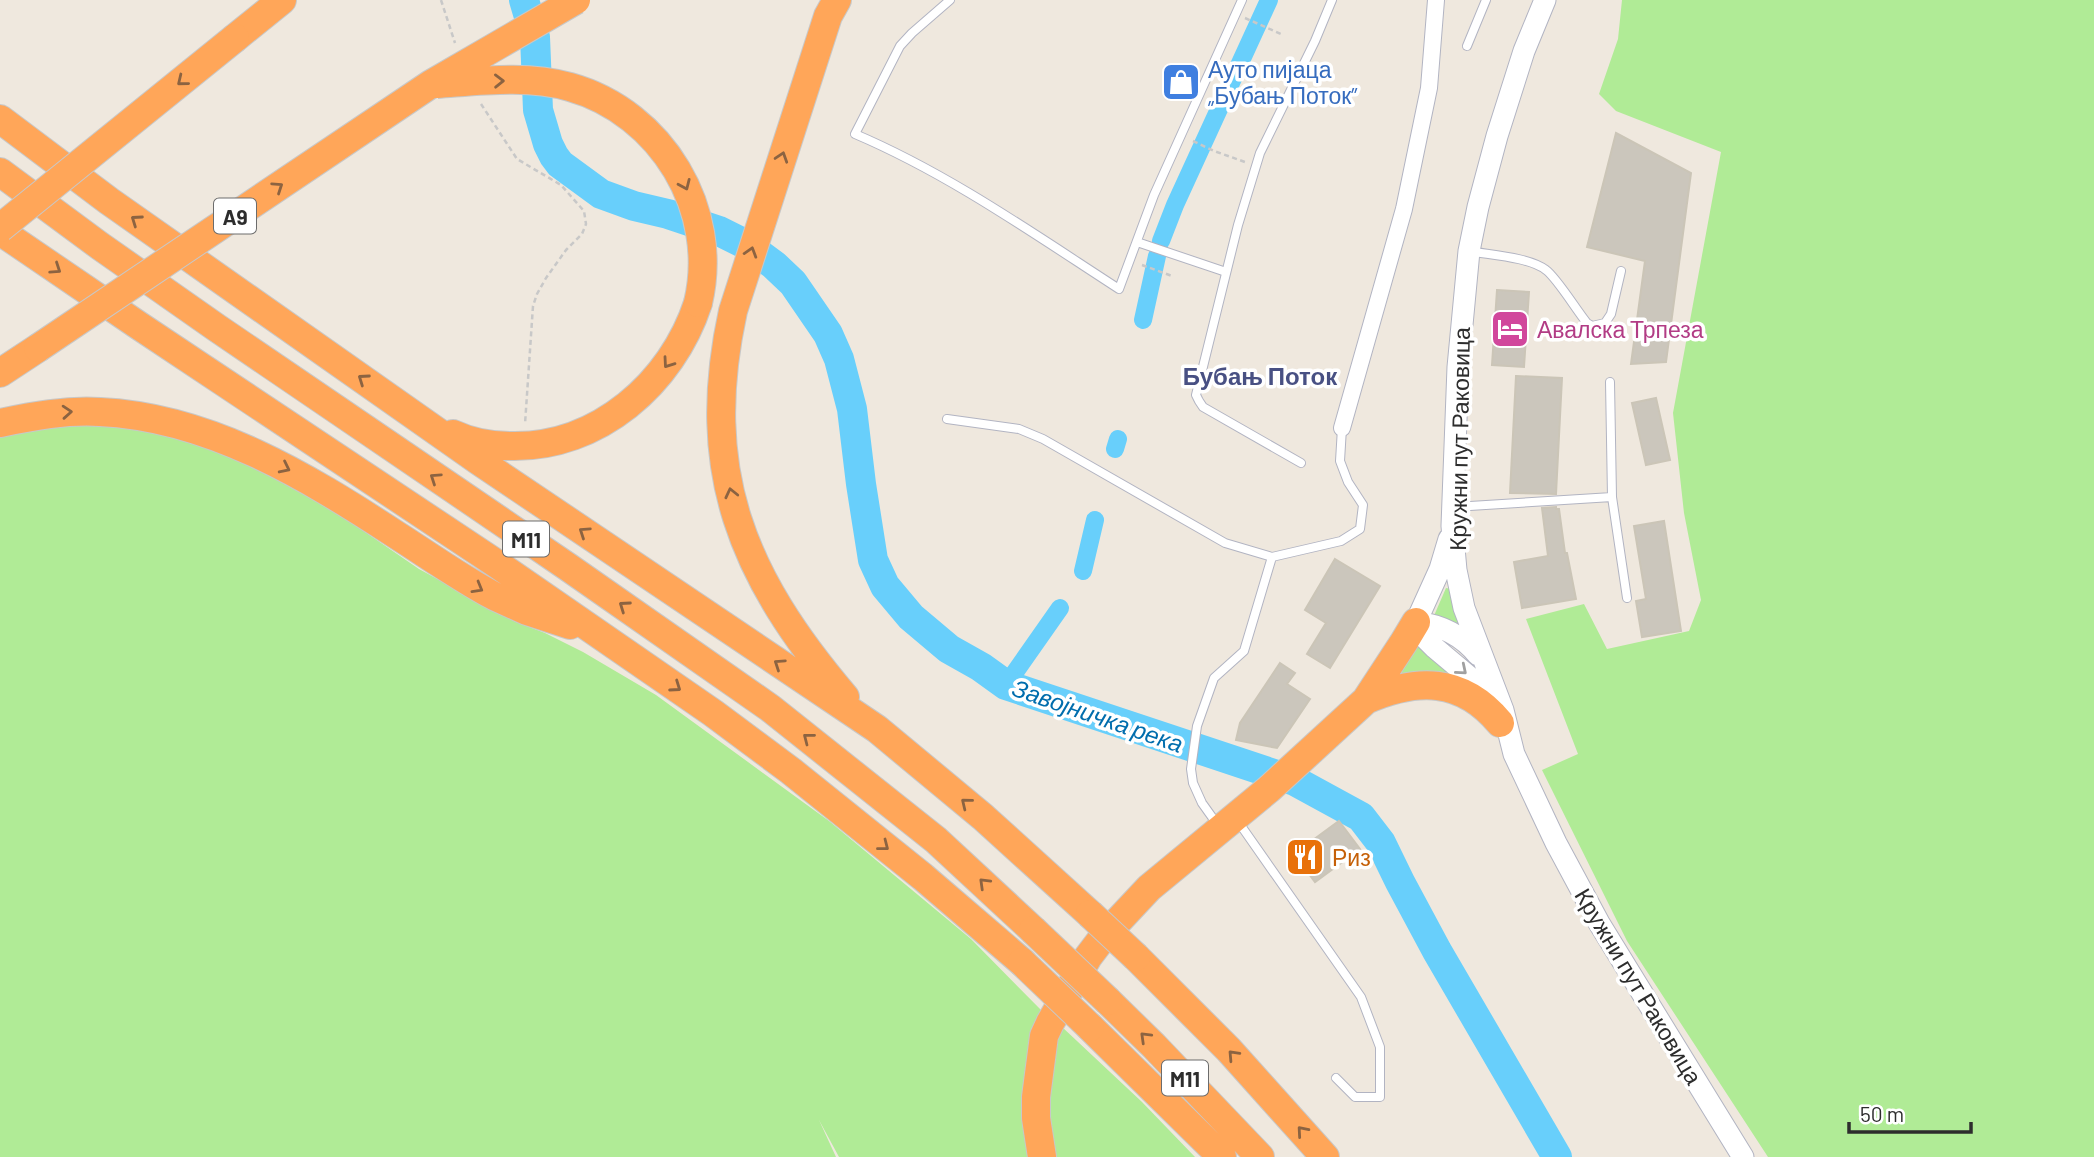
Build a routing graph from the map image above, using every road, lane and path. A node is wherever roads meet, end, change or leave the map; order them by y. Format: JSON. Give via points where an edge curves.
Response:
{"nodes":[{"id":1,"x":265,"y":0,"type":"edge"},
{"id":2,"x":282,"y":0,"type":"edge"},
{"id":3,"x":441,"y":0,"type":"edge"},
{"id":4,"x":576,"y":0,"type":"edge"},
{"id":5,"x":837,"y":0,"type":"edge"},
{"id":6,"x":950,"y":0,"type":"edge"},
{"id":7,"x":1242,"y":0,"type":"edge"},
{"id":8,"x":1332,"y":0,"type":"edge"},
{"id":9,"x":1436,"y":0,"type":"edge"},
{"id":10,"x":1486,"y":0,"type":"edge"},
{"id":11,"x":1545,"y":0,"type":"edge"},
{"id":12,"x":1245,"y":18,"type":"dead end"},
{"id":13,"x":1281,"y":34,"type":"dead end"},
{"id":14,"x":235,"y":38,"type":"junction"},
{"id":15,"x":455,"y":43,"type":"dead end"},
{"id":16,"x":1467,"y":46,"type":"dead end"},
{"id":17,"x":431,"y":84,"type":"junction"},
{"id":18,"x":479,"y":102,"type":"dead end"},
{"id":19,"x":0,"y":119,"type":"edge"},
{"id":20,"x":1189,"y":139,"type":"dead end"},
{"id":21,"x":1255,"y":166,"type":"junction"},
{"id":22,"x":0,"y":172,"type":"edge"},
{"id":23,"x":0,"y":229,"type":"edge"},
{"id":24,"x":1137,"y":242,"type":"junction"},
{"id":25,"x":1469,"y":251,"type":"junction"},
{"id":26,"x":1141,"y":265,"type":"dead end"},
{"id":27,"x":1621,"y":271,"type":"dead end"},
{"id":28,"x":1226,"y":272,"type":"junction"},
{"id":29,"x":1172,"y":276,"type":"dead end"},
{"id":30,"x":0,"y":373,"type":"edge"},
{"id":31,"x":1610,"y":382,"type":"dead end"},
{"id":32,"x":419,"y":418,"type":"junction"},
{"id":33,"x":947,"y":419,"type":"dead end"},
{"id":34,"x":0,"y":423,"type":"edge"},
{"id":35,"x":1342,"y":428,"type":"joint"},
{"id":36,"x":523,"y":446,"type":"junction"},
{"id":37,"x":1301,"y":463,"type":"dead end"},
{"id":38,"x":1612,"y":497,"type":"junction"},
{"id":39,"x":1453,"y":517,"type":"junction"},
{"id":40,"x":1272,"y":557,"type":"junction"},
{"id":41,"x":1627,"y":598,"type":"dead end"},
{"id":42,"x":1416,"y":622,"type":"junction"},
{"id":43,"x":600,"y":635,"type":"junction"},
{"id":44,"x":1483,"y":662,"type":"junction"},
{"id":45,"x":1366,"y":700,"type":"junction"},
{"id":46,"x":1500,"y":723,"type":"junction"},
{"id":47,"x":877,"y":729,"type":"junction"},
{"id":48,"x":1514,"y":754,"type":"junction"},
{"id":49,"x":1227,"y":823,"type":"junction"},
{"id":50,"x":1336,"y":1078,"type":"dead end"},
{"id":51,"x":1180,"y":1115,"type":"junction"},
{"id":52,"x":1042,"y":1157,"type":"edge"},
{"id":53,"x":1208,"y":1157,"type":"edge"},
{"id":54,"x":1222,"y":1157,"type":"edge"},
{"id":55,"x":1260,"y":1157,"type":"edge"},
{"id":56,"x":1325,"y":1157,"type":"edge"},
{"id":57,"x":1742,"y":1157,"type":"edge"}],
"edges":[{"from":1,"to":14,"type":"highway"},
{"from":2,"to":14,"type":"highway"},
{"from":3,"to":15,"type":"path"},
{"from":4,"to":17,"type":"highway","number":"A9","bridge":true},
{"from":47,"to":5,"type":"highway","one_way":true,"via":[[794,632],[756,568],[740,529],[725,467],[721,404],[726,341],[741,282]]},
{"from":6,"to":24,"type":"lane","via":[[900,46],[855,134],[963,189],[1119,289]]},
{"from":7,"to":24,"type":"lane"},
{"from":8,"to":21,"type":"lane"},
{"from":9,"to":35,"type":"street","via":[[1429,88],[1404,209]]},
{"from":10,"to":16,"type":"lane"},
{"from":11,"to":25,"type":"main road","name":"Кружни пут Раковица","via":[[1497,136]]},
{"from":12,"to":13,"type":"path"},
{"from":14,"to":23,"type":"highway","one_way":true,"bridge":true},
{"from":30,"to":17,"type":"highway","number":"A9","one_way":true,"bridge":true},
{"from":17,"to":36,"type":"highway","one_way":true,"bridge":true,"via":[[545,82],[594,96],[632,118],[660,144],[694,206],[703,263],[698,303],[674,354],[651,385],[619,412],[565,439]]},
{"from":18,"to":36,"type":"path","via":[[517,159],[561,185],[584,211],[586,224],[546,278],[533,306]]},
{"from":32,"to":19,"type":"highway","one_way":true},
{"from":20,"to":21,"type":"path"},
{"from":21,"to":28,"type":"lane"},
{"from":55,"to":22,"type":"highway","number":"M11","one_way":true,"bridge":true,"via":[[1154,1046],[936,840],[770,708],[217,328]]},
{"from":23,"to":43,"type":"highway","number":"M11","one_way":true},
{"from":24,"to":28,"type":"lane"},
{"from":25,"to":27,"type":"lane","via":[[1546,270],[1592,326],[1605,323],[1611,314]]},
{"from":25,"to":39,"type":"main road","name":"Кружни пут Раковица","via":[[1458,367]]},
{"from":26,"to":29,"type":"path"},
{"from":28,"to":37,"type":"lane","via":[[1196,395],[1203,407]]},
{"from":31,"to":38,"type":"lane"},
{"from":32,"to":36,"type":"highway","via":[[470,442]]},
{"from":47,"to":32,"type":"highway","one_way":true},
{"from":33,"to":40,"type":"lane","via":[[1019,429],[1043,439],[1225,543]]},
{"from":34,"to":43,"type":"highway","one_way":true,"via":[[44,414],[121,413],[203,432],[303,478],[494,596]]},
{"from":35,"to":40,"type":"lane","via":[[1340,461],[1363,505],[1360,529],[1341,541]]},
{"from":38,"to":39,"type":"lane"},
{"from":38,"to":41,"type":"lane"},
{"from":39,"to":42,"type":"main road","via":[[1440,569]]},
{"from":39,"to":44,"type":"main road","name":"Кружни пут Раковица","via":[[1462,601]]},
{"from":40,"to":49,"type":"lane","via":[[1244,651],[1214,678],[1192,754],[1193,783],[1202,803]]},
{"from":42,"to":44,"type":"main road","via":[[1436,625],[1460,638]]},
{"from":42,"to":45,"type":"highway"},
{"from":42,"to":46,"type":"main road","one_way":true,"via":[[1434,648],[1479,685]]},
{"from":43,"to":51,"type":"highway","number":"M11","one_way":true,"bridge":true,"via":[[713,713],[923,877],[1022,962]]},
{"from":44,"to":48,"type":"main road","name":"Кружни пут Раковица","via":[[1503,710]]},
{"from":45,"to":46,"type":"highway","via":[[1402,686],[1434,685],[1472,698]]},
{"from":45,"to":49,"type":"highway"},
{"from":46,"to":48,"type":"main road"},
{"from":56,"to":47,"type":"highway","one_way":true,"bridge":true,"via":[[1229,1050],[1136,957],[983,817]]},
{"from":48,"to":57,"type":"main road","name":"Кружни пут Раковица","via":[[1578,887]]},
{"from":49,"to":50,"type":"lane","via":[[1361,997],[1380,1047],[1380,1097],[1354,1097]]},
{"from":49,"to":52,"type":"highway","via":[[1149,888],[1104,936],[1049,1023],[1036,1083]]},
{"from":51,"to":53,"type":"highway"},
{"from":51,"to":54,"type":"highway","number":"M11"}]}
